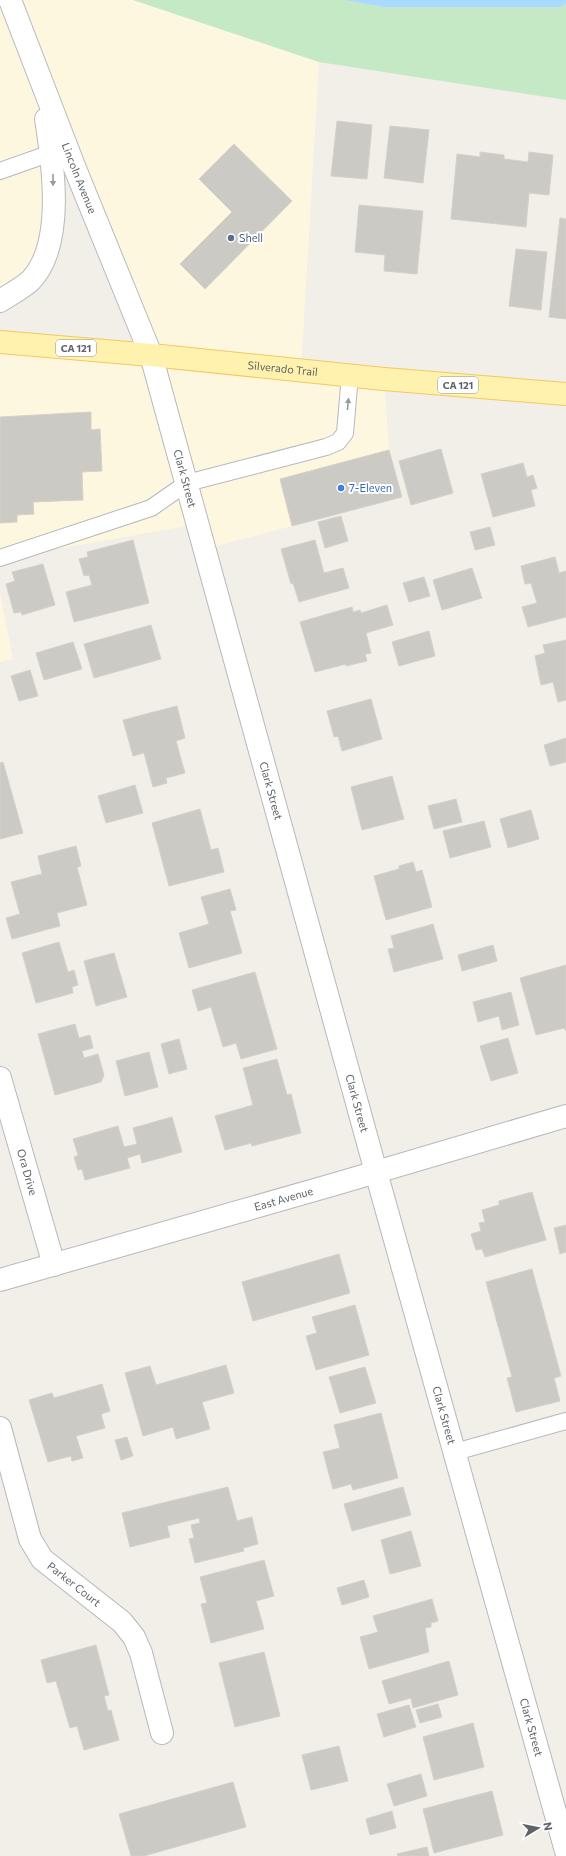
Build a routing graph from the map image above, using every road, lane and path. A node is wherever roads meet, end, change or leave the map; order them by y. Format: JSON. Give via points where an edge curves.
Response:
{"nodes":[{"id":1,"x":10,"y":0,"type":"edge"},
{"id":2,"x":38,"y":73,"type":"junction"},
{"id":3,"x":51,"y":153,"type":"junction"},
{"id":4,"x":0,"y":171,"type":"edge"},
{"id":5,"x":0,"y":301,"type":"edge"},
{"id":6,"x":0,"y":342,"type":"edge"},
{"id":7,"x":151,"y":354,"type":"junction"},
{"id":8,"x":350,"y":375,"type":"junction"},
{"id":9,"x":566,"y":394,"type":"edge"},
{"id":10,"x":187,"y":483,"type":"junction"},
{"id":11,"x":0,"y":558,"type":"edge"},
{"id":12,"x":0,"y":1078,"type":"edge"},
{"id":13,"x":566,"y":1116,"type":"edge"},
{"id":14,"x":376,"y":1172,"type":"junction"},
{"id":15,"x":54,"y":1265,"type":"junction"},
{"id":16,"x":0,"y":1280,"type":"edge"},
{"id":17,"x":566,"y":1420,"type":"edge"},
{"id":18,"x":0,"y":1428,"type":"edge"},
{"id":19,"x":455,"y":1452,"type":"junction"},
{"id":20,"x":162,"y":1732,"type":"dead end"},
{"id":21,"x":565,"y":1846,"type":"edge"}],
"edges":[{"from":1,"to":2,"type":"street","name":"Lincoln Avenue"},
{"from":2,"to":3,"type":"street"},
{"from":2,"to":7,"type":"street","name":"Lincoln Avenue"},
{"from":3,"to":4,"type":"lane"},
{"from":3,"to":5,"type":"street","one_way":true,"via":[[53,214],[49,244],[43,260],[30,280]]},
{"from":6,"to":7,"type":"main road","name":"Silverado Trail","number":"CA 121"},
{"from":7,"to":8,"type":"main road","name":"Silverado Trail","number":"CA 121"},
{"from":7,"to":10,"type":"street","name":"Clark Street"},
{"from":8,"to":9,"type":"main road","name":"Silverado Trail","number":"CA 121"},
{"from":10,"to":8,"type":"lane","one_way":true,"via":[[326,448],[338,442],[345,433]]},
{"from":10,"to":11,"type":"lane","via":[[151,508]]},
{"from":10,"to":14,"type":"street","name":"Clark Street"},
{"from":12,"to":15,"type":"street","name":"Ora Drive"},
{"from":13,"to":14,"type":"street","name":"East Avenue"},
{"from":14,"to":15,"type":"street","name":"East Avenue"},
{"from":14,"to":19,"type":"street","name":"Clark Street"},
{"from":15,"to":16,"type":"street","name":"East Avenue"},
{"from":17,"to":19,"type":"lane"},
{"from":18,"to":20,"type":"street","name":"Parker Court","via":[[30,1539],[42,1559],[122,1622],[134,1637],[141,1653]]},
{"from":19,"to":21,"type":"street","name":"Clark Street"}]}
